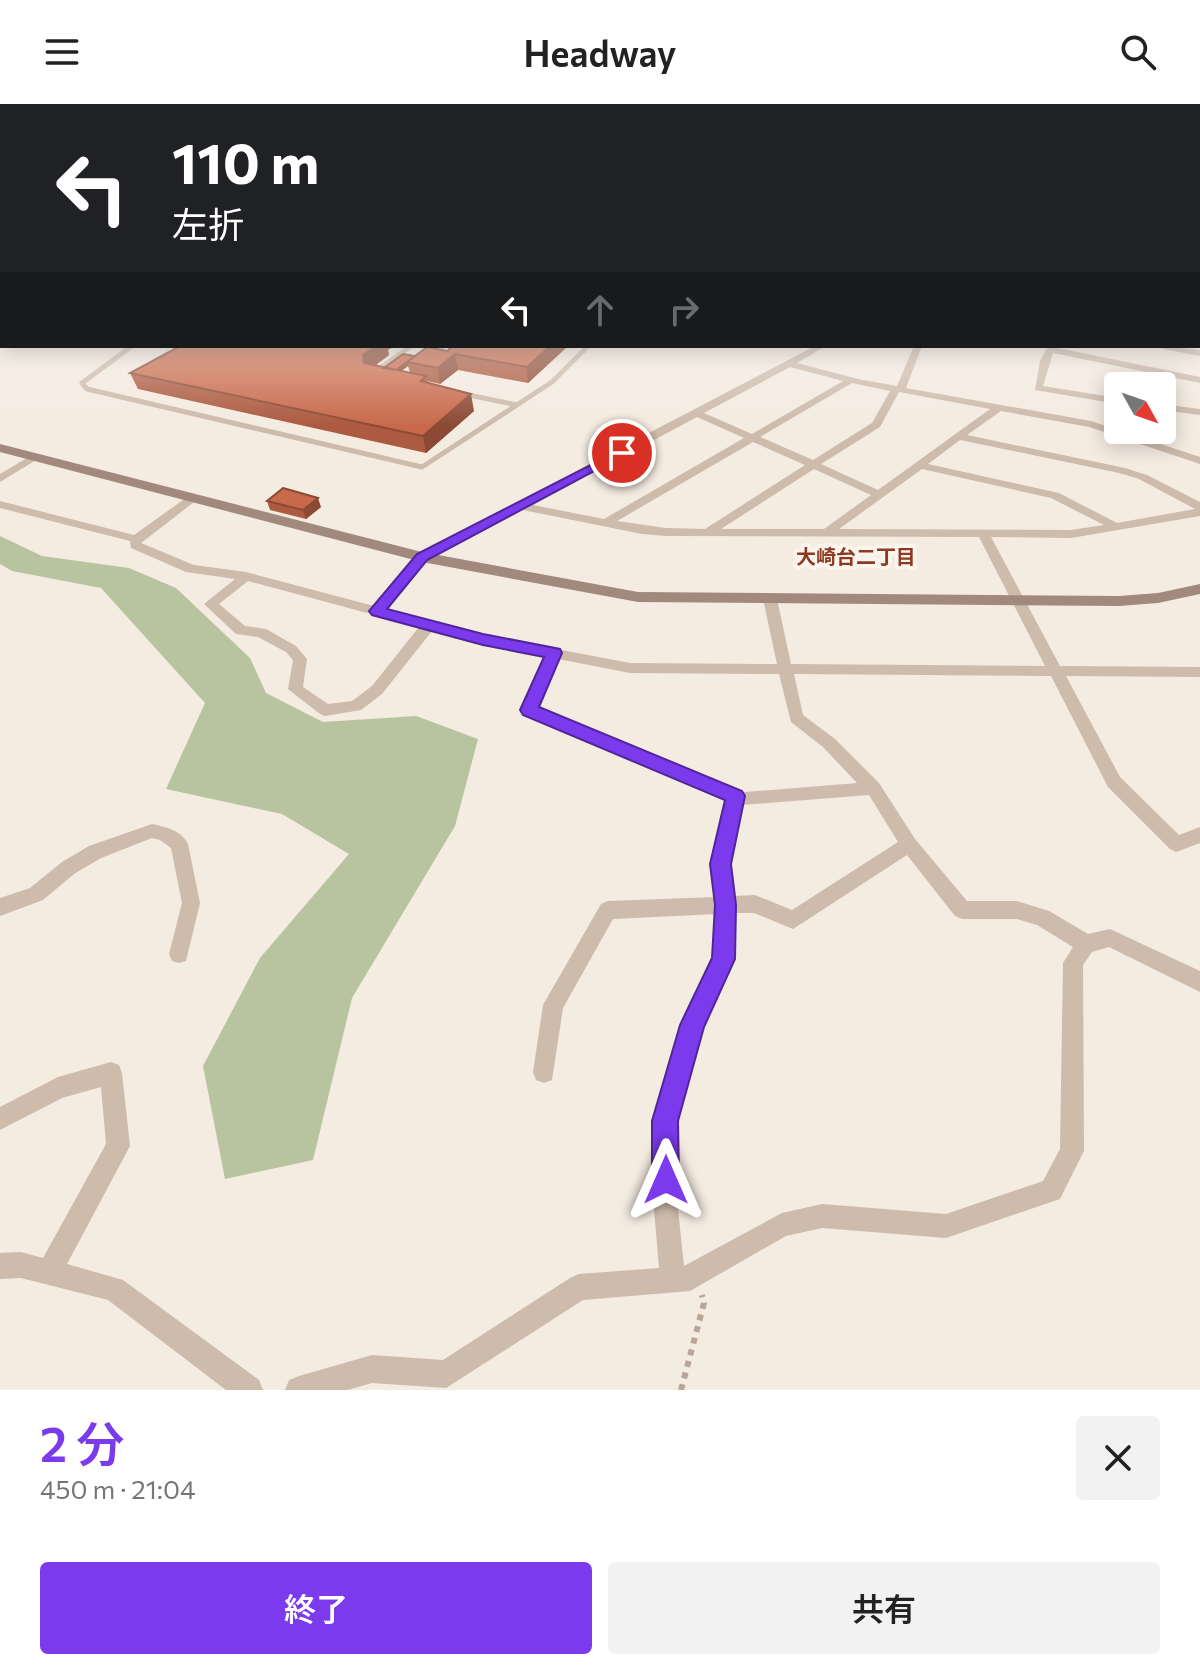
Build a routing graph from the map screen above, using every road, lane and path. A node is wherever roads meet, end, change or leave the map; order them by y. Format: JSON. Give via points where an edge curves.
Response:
{"nodes":[{"id":1,"x":129,"y":348,"type":"edge"},
{"id":2,"x":408,"y":348,"type":"edge"},
{"id":3,"x":441,"y":348,"type":"edge"},
{"id":4,"x":586,"y":348,"type":"edge"},
{"id":5,"x":818,"y":348,"type":"edge"},
{"id":6,"x":917,"y":348,"type":"edge"},
{"id":7,"x":1051,"y":348,"type":"edge"},
{"id":8,"x":1187,"y":348,"type":"edge"},
{"id":9,"x":1200,"y":353,"type":"edge"},
{"id":10,"x":421,"y":363,"type":"edge"},
{"id":11,"x":790,"y":364,"type":"junction"},
{"id":12,"x":384,"y":378,"type":"edge"},
{"id":13,"x":851,"y":380,"type":"junction"},
{"id":14,"x":1200,"y":380,"type":"edge"},
{"id":15,"x":899,"y":389,"type":"junction"},
{"id":16,"x":458,"y":393,"type":"edge"},
{"id":17,"x":1104,"y":399,"type":"edge"},
{"id":18,"x":518,"y":405,"type":"junction"},
{"id":19,"x":998,"y":408,"type":"junction"},
{"id":20,"x":1176,"y":409,"type":"edge"},
{"id":21,"x":1200,"y":412,"type":"edge"},
{"id":22,"x":697,"y":413,"type":"junction"},
{"id":23,"x":959,"y":437,"type":"junction"},
{"id":24,"x":752,"y":438,"type":"junction"},
{"id":25,"x":0,"y":448,"type":"edge"},
{"id":26,"x":36,"y":457,"type":"junction"},
{"id":27,"x":1200,"y":461,"type":"edge"},
{"id":28,"x":813,"y":465,"type":"junction"},
{"id":29,"x":920,"y":465,"type":"junction"},
{"id":30,"x":0,"y":479,"type":"edge"},
{"id":31,"x":879,"y":494,"type":"junction"},
{"id":32,"x":194,"y":497,"type":"junction"},
{"id":33,"x":0,"y":504,"type":"edge"},
{"id":34,"x":522,"y":506,"type":"junction"},
{"id":35,"x":1200,"y":509,"type":"edge"},
{"id":36,"x":606,"y":523,"type":"junction"},
{"id":37,"x":1115,"y":526,"type":"junction"},
{"id":38,"x":708,"y":532,"type":"junction"},
{"id":39,"x":826,"y":533,"type":"junction"},
{"id":40,"x":983,"y":534,"type":"junction"},
{"id":41,"x":136,"y":539,"type":"junction"},
{"id":42,"x":424,"y":557,"type":"junction"},
{"id":43,"x":246,"y":576,"type":"junction"},
{"id":44,"x":1198,"y":592,"type":"edge"},
{"id":45,"x":770,"y":599,"type":"junction"},
{"id":46,"x":1018,"y":600,"type":"junction"},
{"id":47,"x":377,"y":611,"type":"junction"},
{"id":48,"x":429,"y":625,"type":"junction"},
{"id":49,"x":554,"y":653,"type":"junction"},
{"id":50,"x":785,"y":669,"type":"junction"},
{"id":51,"x":1055,"y":671,"type":"junction"},
{"id":52,"x":1200,"y":672,"type":"edge"},
{"id":53,"x":873,"y":788,"type":"junction"},
{"id":54,"x":735,"y":796,"type":"junction"},
{"id":55,"x":1200,"y":835,"type":"edge"},
{"id":56,"x":909,"y":844,"type":"junction"},
{"id":57,"x":726,"y":905,"type":"junction"},
{"id":58,"x":0,"y":907,"type":"edge"},
{"id":59,"x":1086,"y":944,"type":"junction"},
{"id":60,"x":179,"y":954,"type":"dead end"},
{"id":61,"x":1200,"y":982,"type":"edge"},
{"id":62,"x":544,"y":1072,"type":"dead end"},
{"id":63,"x":0,"y":1119,"type":"edge"},
{"id":64,"x":0,"y":1266,"type":"edge"},
{"id":65,"x":49,"y":1272,"type":"junction"},
{"id":66,"x":699,"y":1273,"type":"junction"},
{"id":67,"x":673,"y":1279,"type":"junction"},
{"id":68,"x":447,"y":1382,"type":"edge"},
{"id":69,"x":249,"y":1390,"type":"edge"},
{"id":70,"x":299,"y":1390,"type":"edge"},
{"id":71,"x":681,"y":1390,"type":"edge"}],
"edges":[{"from":1,"to":18,"type":"lane","via":[[82,383],[87,389],[422,467]]},
{"from":2,"to":12,"type":"lane","via":[[371,375]]},
{"from":3,"to":10,"type":"lane"},
{"from":4,"to":18,"type":"lane","via":[[552,382]]},
{"from":5,"to":11,"type":"street"},
{"from":6,"to":15,"type":"street"},
{"from":7,"to":14,"type":"street"},
{"from":7,"to":17,"type":"street","via":[[1038,388]]},
{"from":8,"to":9,"type":"street"},
{"from":11,"to":13,"type":"street"},
{"from":11,"to":22,"type":"street"},
{"from":13,"to":15,"type":"street"},
{"from":13,"to":24,"type":"street"},
{"from":15,"to":19,"type":"street"},
{"from":15,"to":28,"type":"street","via":[[876,425]]},
{"from":16,"to":18,"type":"lane"},
{"from":19,"to":23,"type":"street"},
{"from":19,"to":27,"type":"street","via":[[1091,424]]},
{"from":20,"to":21,"type":"street"},
{"from":22,"to":24,"type":"street"},
{"from":22,"to":34,"type":"street"},
{"from":23,"to":29,"type":"street"},
{"from":23,"to":35,"type":"street","via":[[1121,470]]},
{"from":24,"to":28,"type":"street"},
{"from":24,"to":36,"type":"street"},
{"from":25,"to":26,"type":"street"},
{"from":26,"to":30,"type":"street"},
{"from":26,"to":32,"type":"street"},
{"from":28,"to":31,"type":"street"},
{"from":28,"to":38,"type":"street"},
{"from":29,"to":31,"type":"street"},
{"from":29,"to":37,"type":"street","via":[[1055,495]]},
{"from":31,"to":39,"type":"street"},
{"from":32,"to":41,"type":"street"},
{"from":32,"to":42,"type":"street"},
{"from":33,"to":41,"type":"street"},
{"from":34,"to":36,"type":"street"},
{"from":34,"to":42,"type":"street"},
{"from":35,"to":37,"type":"street"},
{"from":36,"to":38,"type":"street"},
{"from":37,"to":40,"type":"street","via":[[1071,534]]},
{"from":38,"to":39,"type":"street"},
{"from":39,"to":40,"type":"street"},
{"from":40,"to":46,"type":"street"},
{"from":41,"to":43,"type":"street","via":[[135,545],[191,569]]},
{"from":42,"to":45,"type":"street","via":[[638,597]]},
{"from":42,"to":47,"type":"street"},
{"from":43,"to":47,"type":"street"},
{"from":43,"to":48,"type":"street","via":[[211,604],[241,631],[261,632],[291,649],[300,659],[295,689],[325,710],[356,706],[377,690]]},
{"from":44,"to":46,"type":"street","via":[[1119,601]]},
{"from":45,"to":46,"type":"street"},
{"from":45,"to":50,"type":"street"},
{"from":46,"to":51,"type":"street"},
{"from":47,"to":48,"type":"street"},
{"from":48,"to":49,"type":"street"},
{"from":49,"to":50,"type":"street","via":[[630,668]]},
{"from":49,"to":54,"type":"street","via":[[529,710]]},
{"from":50,"to":51,"type":"street"},
{"from":50,"to":53,"type":"street","via":[[796,718]]},
{"from":51,"to":52,"type":"street"},
{"from":51,"to":55,"type":"street","via":[[1114,782],[1176,844]]},
{"from":53,"to":54,"type":"street"},
{"from":53,"to":56,"type":"street"},
{"from":54,"to":57,"type":"street","via":[[721,864]]},
{"from":56,"to":57,"type":"street","via":[[793,920],[755,904]]},
{"from":56,"to":59,"type":"street","via":[[962,910],[1017,910],[1042,917]]},
{"from":57,"to":62,"type":"street","via":[[608,910],[553,1005]]},
{"from":57,"to":67,"type":"street","via":[[723,959],[692,1025],[665,1121]]},
{"from":58,"to":60,"type":"street","via":[[36,894],[95,852],[152,831],[165,834],[179,844],[191,903]]},
{"from":59,"to":61,"type":"street","via":[[1110,938]]},
{"from":59,"to":66,"type":"street","via":[[1073,963],[1072,1151],[1051,1190],[946,1226],[822,1216],[782,1225]]},
{"from":63,"to":65,"type":"street","via":[[58,1088],[111,1073],[118,1146]]},
{"from":64,"to":65,"type":"street"},
{"from":65,"to":69,"type":"street","via":[[114,1289]]},
{"from":66,"to":67,"type":"street"},
{"from":66,"to":71,"type":"path","via":[[704,1303]]},
{"from":67,"to":68,"type":"street","via":[[579,1287]]},
{"from":68,"to":70,"type":"street","via":[[372,1369]]}]}
